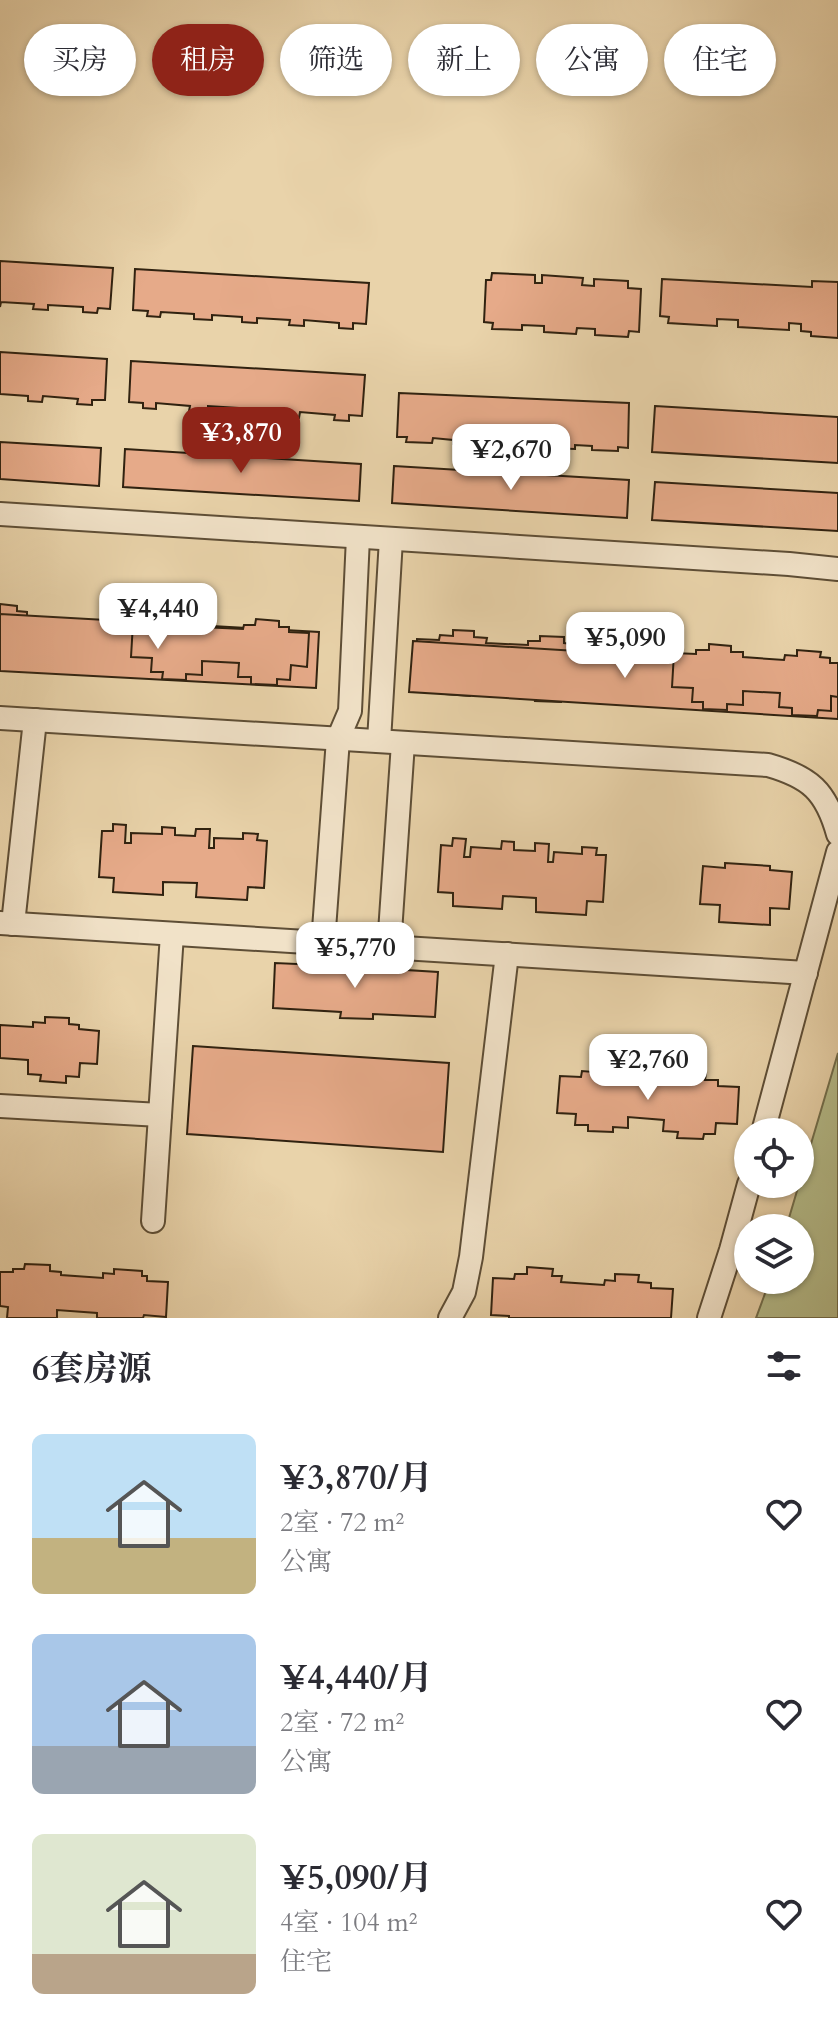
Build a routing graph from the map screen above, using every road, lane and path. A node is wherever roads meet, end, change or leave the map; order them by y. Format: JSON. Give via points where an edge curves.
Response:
{"nodes":[{"id":1,"x":0,"y":514,"type":"edge"},
{"id":2,"x":358,"y":537,"type":"junction"},
{"id":3,"x":391,"y":539,"type":"junction"},
{"id":4,"x":838,"y":569,"type":"edge"},
{"id":5,"x":0,"y":718,"type":"edge"},
{"id":6,"x":35,"y":720,"type":"junction"},
{"id":7,"x":338,"y":739,"type":"junction"},
{"id":8,"x":379,"y":741,"type":"junction"},
{"id":9,"x":403,"y":743,"type":"junction"},
{"id":10,"x":838,"y":834,"type":"edge"},
{"id":11,"x":838,"y":852,"type":"edge"},
{"id":12,"x":6,"y":923,"type":"edge"},
{"id":13,"x":172,"y":934,"type":"junction"},
{"id":14,"x":323,"y":943,"type":"junction"},
{"id":15,"x":389,"y":947,"type":"junction"},
{"id":16,"x":507,"y":954,"type":"junction"},
{"id":17,"x":806,"y":973,"type":"junction"},
{"id":18,"x":0,"y":1106,"type":"edge"},
{"id":19,"x":160,"y":1115,"type":"junction"},
{"id":20,"x":767,"y":1118,"type":"edge"},
{"id":21,"x":745,"y":1198,"type":"edge"},
{"id":22,"x":153,"y":1221,"type":"dead end"},
{"id":23,"x":450,"y":1318,"type":"edge"},
{"id":24,"x":709,"y":1318,"type":"edge"}],
"edges":[{"from":1,"to":2,"type":"street"},
{"from":2,"to":3,"type":"street"},
{"from":2,"to":7,"type":"street","via":[[350,711]]},
{"from":3,"to":4,"type":"street"},
{"from":3,"to":8,"type":"street"},
{"from":5,"to":6,"type":"street"},
{"from":6,"to":7,"type":"street"},
{"from":6,"to":12,"type":"street"},
{"from":7,"to":8,"type":"street"},
{"from":7,"to":14,"type":"street"},
{"from":8,"to":9,"type":"street"},
{"from":9,"to":10,"type":"street","via":[[768,765],[804,778],[818,790]]},
{"from":9,"to":15,"type":"street"},
{"from":11,"to":17,"type":"street"},
{"from":12,"to":13,"type":"street"},
{"from":13,"to":14,"type":"street"},
{"from":13,"to":19,"type":"street"},
{"from":14,"to":15,"type":"street"},
{"from":15,"to":16,"type":"street"},
{"from":16,"to":17,"type":"street"},
{"from":16,"to":23,"type":"street","via":[[471,1257],[464,1292]]},
{"from":17,"to":20,"type":"street"},
{"from":18,"to":19,"type":"street"},
{"from":19,"to":22,"type":"street"},
{"from":21,"to":24,"type":"street"}]}
